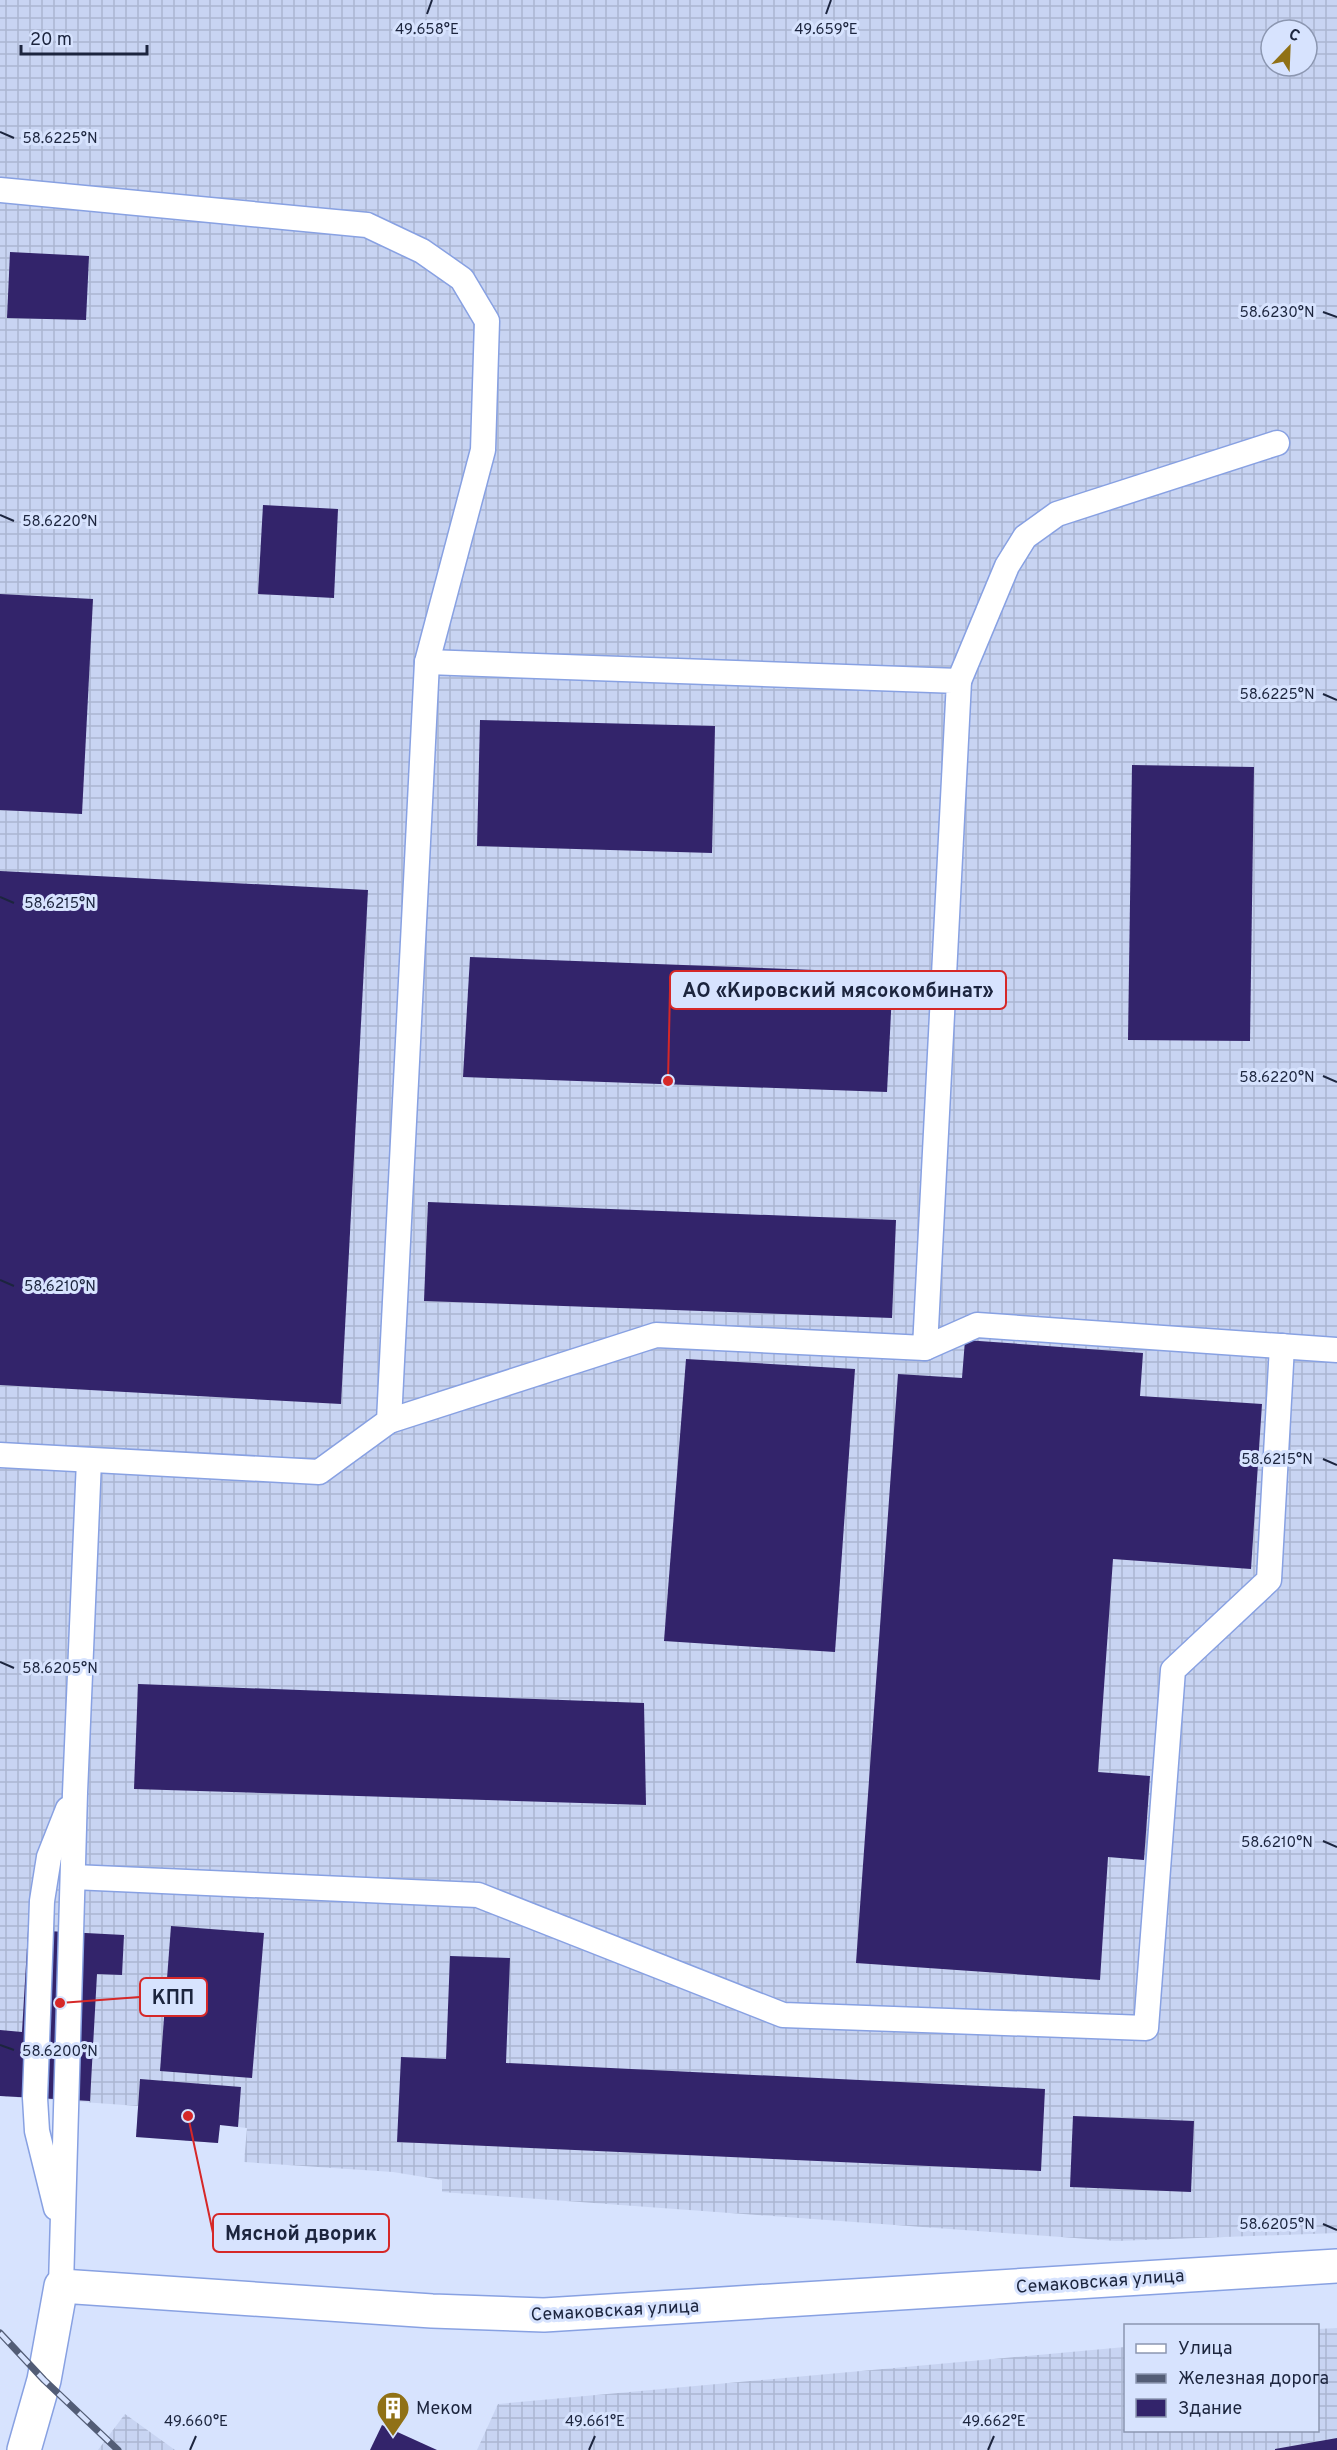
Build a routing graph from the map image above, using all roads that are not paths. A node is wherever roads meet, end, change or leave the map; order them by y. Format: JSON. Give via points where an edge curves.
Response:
{"nodes":[{"id":1,"x":0,"y":190,"type":"edge"},
{"id":2,"x":1277,"y":443,"type":"dead end"},
{"id":3,"x":427,"y":662,"type":"junction"},
{"id":4,"x":959,"y":681,"type":"junction"},
{"id":5,"x":1282,"y":1346,"type":"junction"},
{"id":6,"x":926,"y":1348,"type":"junction"},
{"id":7,"x":1337,"y":1350,"type":"edge"},
{"id":8,"x":389,"y":1421,"type":"junction"},
{"id":9,"x":0,"y":1455,"type":"edge"},
{"id":10,"x":89,"y":1460,"type":"junction"},
{"id":11,"x":75,"y":1793,"type":"junction"},
{"id":12,"x":73,"y":1877,"type":"junction"},
{"id":13,"x":62,"y":2235,"type":"junction"},
{"id":14,"x":1337,"y":2266,"type":"edge"},
{"id":15,"x":61,"y":2286,"type":"junction"},
{"id":16,"x":24,"y":2450,"type":"edge"}],
"edges":[{"from":1,"to":3,"type":"lane","via":[[367,225],[422,251],[462,279],[487,321],[483,450]]},
{"from":2,"to":4,"type":"lane","via":[[1057,514],[1025,537],[1007,566]]},
{"from":3,"to":4,"type":"lane"},
{"from":3,"to":8,"type":"lane"},
{"from":4,"to":6,"type":"lane"},
{"from":5,"to":6,"type":"lane","via":[[977,1325]]},
{"from":5,"to":7,"type":"lane"},
{"from":5,"to":12,"type":"lane","via":[[1269,1580],[1173,1670],[1146,2028],[783,2014],[478,1895]]},
{"from":6,"to":8,"type":"lane","via":[[656,1335]]},
{"from":8,"to":10,"type":"lane","via":[[319,1472]]},
{"from":9,"to":10,"type":"lane"},
{"from":10,"to":11,"type":"lane"},
{"from":11,"to":12,"type":"lane"},
{"from":11,"to":13,"type":"lane","via":[[49,1857],[42,1901],[35,2098],[37,2131]]},
{"from":12,"to":13,"type":"lane"},
{"from":13,"to":15,"type":"lane"},
{"from":14,"to":15,"type":"street","name":"Семаковская улица","via":[[544,2315]]},
{"from":15,"to":16,"type":"street","via":[[44,2380]]}]}
